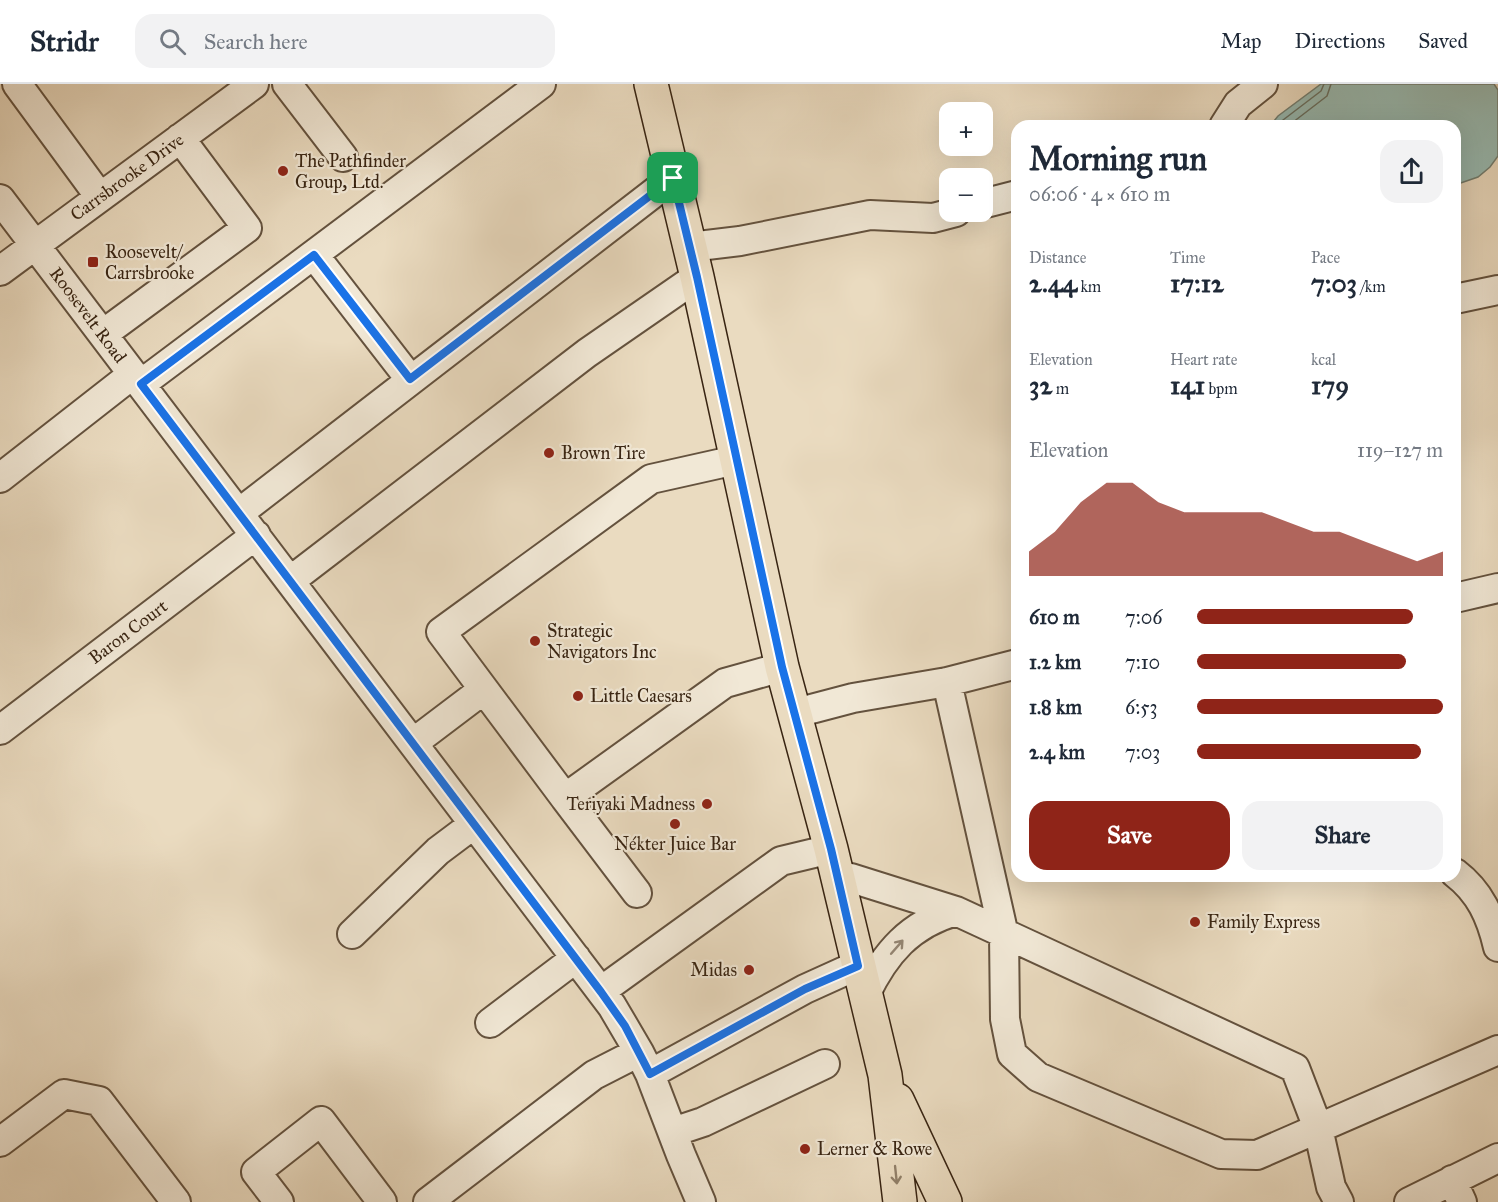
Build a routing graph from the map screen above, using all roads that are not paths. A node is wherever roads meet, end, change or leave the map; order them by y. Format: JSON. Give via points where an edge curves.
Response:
{"nodes":[{"id":1,"x":17,"y":84,"type":"edge"},
{"id":2,"x":254,"y":84,"type":"edge"},
{"id":3,"x":287,"y":84,"type":"edge"},
{"id":4,"x":541,"y":84,"type":"edge"},
{"id":5,"x":651,"y":84,"type":"edge"},
{"id":6,"x":1263,"y":84,"type":"edge"},
{"id":7,"x":1228,"y":120,"type":"edge"},
{"id":8,"x":180,"y":138,"type":"junction"},
{"id":9,"x":343,"y":157,"type":"dead end"},
{"id":10,"x":673,"y":178,"type":"junction"},
{"id":11,"x":100,"y":197,"type":"junction"},
{"id":12,"x":1011,"y":197,"type":"edge"},
{"id":13,"x":0,"y":199,"type":"edge"},
{"id":14,"x":993,"y":201,"type":"edge"},
{"id":15,"x":939,"y":216,"type":"edge"},
{"id":16,"x":35,"y":245,"type":"junction"},
{"id":17,"x":314,"y":255,"type":"junction"},
{"id":18,"x":694,"y":262,"type":"junction"},
{"id":19,"x":0,"y":271,"type":"edge"},
{"id":20,"x":1498,"y":290,"type":"edge"},
{"id":21,"x":1461,"y":298,"type":"edge"},
{"id":22,"x":103,"y":334,"type":"junction"},
{"id":23,"x":137,"y":379,"type":"junction"},
{"id":24,"x":410,"y":379,"type":"junction"},
{"id":25,"x":736,"y":460,"type":"junction"},
{"id":26,"x":0,"y":478,"type":"edge"},
{"id":27,"x":239,"y":513,"type":"junction"},
{"id":28,"x":256,"y":535,"type":"junction"},
{"id":29,"x":290,"y":581,"type":"junction"},
{"id":30,"x":1498,"y":588,"type":"edge"},
{"id":31,"x":1461,"y":597,"type":"edge"},
{"id":32,"x":1011,"y":666,"type":"edge"},
{"id":33,"x":782,"y":667,"type":"junction"},
{"id":34,"x":947,"y":682,"type":"junction"},
{"id":35,"x":483,"y":690,"type":"junction"},
{"id":36,"x":795,"y":713,"type":"junction"},
{"id":37,"x":0,"y":730,"type":"edge"},
{"id":38,"x":413,"y":743,"type":"junction"},
{"id":39,"x":566,"y":798,"type":"junction"},
{"id":40,"x":474,"y":824,"type":"junction"},
{"id":41,"x":834,"y":863,"type":"junction"},
{"id":42,"x":1461,"y":877,"type":"edge"},
{"id":43,"x":638,"y":893,"type":"dead end"},
{"id":44,"x":956,"y":911,"type":"junction"},
{"id":45,"x":352,"y":934,"type":"dead end"},
{"id":46,"x":1004,"y":935,"type":"junction"},
{"id":47,"x":1498,"y":947,"type":"edge"},
{"id":48,"x":576,"y":957,"type":"junction"},
{"id":49,"x":862,"y":980,"type":"junction"},
{"id":50,"x":601,"y":992,"type":"junction"},
{"id":51,"x":490,"y":1023,"type":"dead end"},
{"id":52,"x":1498,"y":1050,"type":"edge"},
{"id":53,"x":645,"y":1063,"type":"junction"},
{"id":54,"x":825,"y":1064,"type":"dead end"},
{"id":55,"x":885,"y":1075,"type":"junction"},
{"id":56,"x":1318,"y":1128,"type":"junction"},
{"id":57,"x":673,"y":1132,"type":"junction"},
{"id":58,"x":0,"y":1142,"type":"edge"},
{"id":59,"x":1498,"y":1158,"type":"edge"},
{"id":60,"x":1457,"y":1191,"type":"edge"},
{"id":61,"x":176,"y":1202,"type":"edge"},
{"id":62,"x":279,"y":1202,"type":"edge"},
{"id":63,"x":382,"y":1202,"type":"edge"},
{"id":64,"x":428,"y":1202,"type":"edge"},
{"id":65,"x":701,"y":1202,"type":"edge"},
{"id":66,"x":900,"y":1202,"type":"edge"},
{"id":67,"x":945,"y":1202,"type":"edge"},
{"id":68,"x":1339,"y":1202,"type":"edge"},
{"id":69,"x":1409,"y":1202,"type":"edge"}],
"edges":[{"from":1,"to":11,"type":"street"},
{"from":2,"to":8,"type":"street","name":"Carrsbrooke Drive"},
{"from":3,"to":9,"type":"street"},
{"from":4,"to":17,"type":"street"},
{"from":5,"to":10,"type":"main road"},
{"from":6,"to":7,"type":"street","via":[[1238,104]]},
{"from":8,"to":11,"type":"street","name":"Carrsbrooke Drive"},
{"from":8,"to":22,"type":"street","via":[[247,228]]},
{"from":10,"to":18,"type":"main road"},
{"from":10,"to":24,"type":"street"},
{"from":11,"to":16,"type":"street","name":"Carrsbrooke Drive"},
{"from":12,"to":14,"type":"street"},
{"from":13,"to":16,"type":"street","name":"Roosevelt Road"},
{"from":15,"to":18,"type":"street","via":[[870,215],[740,241]]},
{"from":16,"to":19,"type":"street","name":"Carrsbrooke Drive"},
{"from":16,"to":22,"type":"street","name":"Roosevelt Road"},
{"from":17,"to":23,"type":"street"},
{"from":17,"to":24,"type":"street"},
{"from":18,"to":25,"type":"main road"},
{"from":18,"to":29,"type":"street","via":[[587,353]]},
{"from":20,"to":21,"type":"street"},
{"from":22,"to":23,"type":"street","name":"Roosevelt Road"},
{"from":23,"to":26,"type":"street"},
{"from":23,"to":27,"type":"street","name":"Roosevelt Road"},
{"from":24,"to":27,"type":"street"},
{"from":25,"to":33,"type":"main road"},
{"from":25,"to":35,"type":"street","via":[[651,479],[441,632]]},
{"from":27,"to":28,"type":"street","name":"Roosevelt Road"},
{"from":28,"to":29,"type":"street","name":"Roosevelt Road"},
{"from":28,"to":37,"type":"street","name":"Baron Court"},
{"from":29,"to":38,"type":"street","name":"Roosevelt Road"},
{"from":30,"to":31,"type":"street"},
{"from":32,"to":34,"type":"street"},
{"from":33,"to":36,"type":"main road"},
{"from":33,"to":39,"type":"street","via":[[725,683]]},
{"from":34,"to":36,"type":"street","via":[[853,698]]},
{"from":34,"to":46,"type":"street"},
{"from":35,"to":38,"type":"street"},
{"from":35,"to":39,"type":"street"},
{"from":36,"to":41,"type":"main road"},
{"from":38,"to":40,"type":"street","name":"Roosevelt Road"},
{"from":39,"to":43,"type":"street"},
{"from":40,"to":45,"type":"street","via":[[438,851]]},
{"from":40,"to":48,"type":"street","name":"Roosevelt Road"},
{"from":41,"to":44,"type":"street","via":[[850,878]]},
{"from":41,"to":49,"type":"main road"},
{"from":41,"to":50,"type":"street","via":[[781,861]]},
{"from":42,"to":47,"type":"street","via":[[1477,894],[1494,928]]},
{"from":44,"to":46,"type":"street"},
{"from":49,"to":44,"type":"street","one_way":true,"via":[[876,972],[907,935],[925,922]]},
{"from":46,"to":56,"type":"street","via":[[1295,1068]]},
{"from":46,"to":56,"type":"street","via":[[1005,1019],[1012,1054],[1038,1077],[1221,1154],[1257,1155]]},
{"from":48,"to":50,"type":"street","name":"Roosevelt Road"},
{"from":48,"to":51,"type":"street"},
{"from":49,"to":53,"type":"street","via":[[805,989]]},
{"from":49,"to":55,"type":"main road"},
{"from":50,"to":53,"type":"street","name":"Roosevelt Road"},
{"from":52,"to":56,"type":"street"},
{"from":53,"to":57,"type":"street","name":"Roosevelt Road"},
{"from":53,"to":64,"type":"street","via":[[594,1075]]},
{"from":54,"to":57,"type":"street","via":[[703,1122]]},
{"from":55,"to":66,"type":"main road","one_way":true},
{"from":55,"to":67,"type":"main road"},
{"from":56,"to":68,"type":"street","via":[[1331,1187]]},
{"from":57,"to":65,"type":"street","name":"Roosevelt Road"},
{"from":58,"to":61,"type":"street","via":[[64,1094],[99,1101]]},
{"from":59,"to":60,"type":"street"},
{"from":60,"to":69,"type":"street"},
{"from":62,"to":63,"type":"street","via":[[256,1172],[321,1121]]}]}
